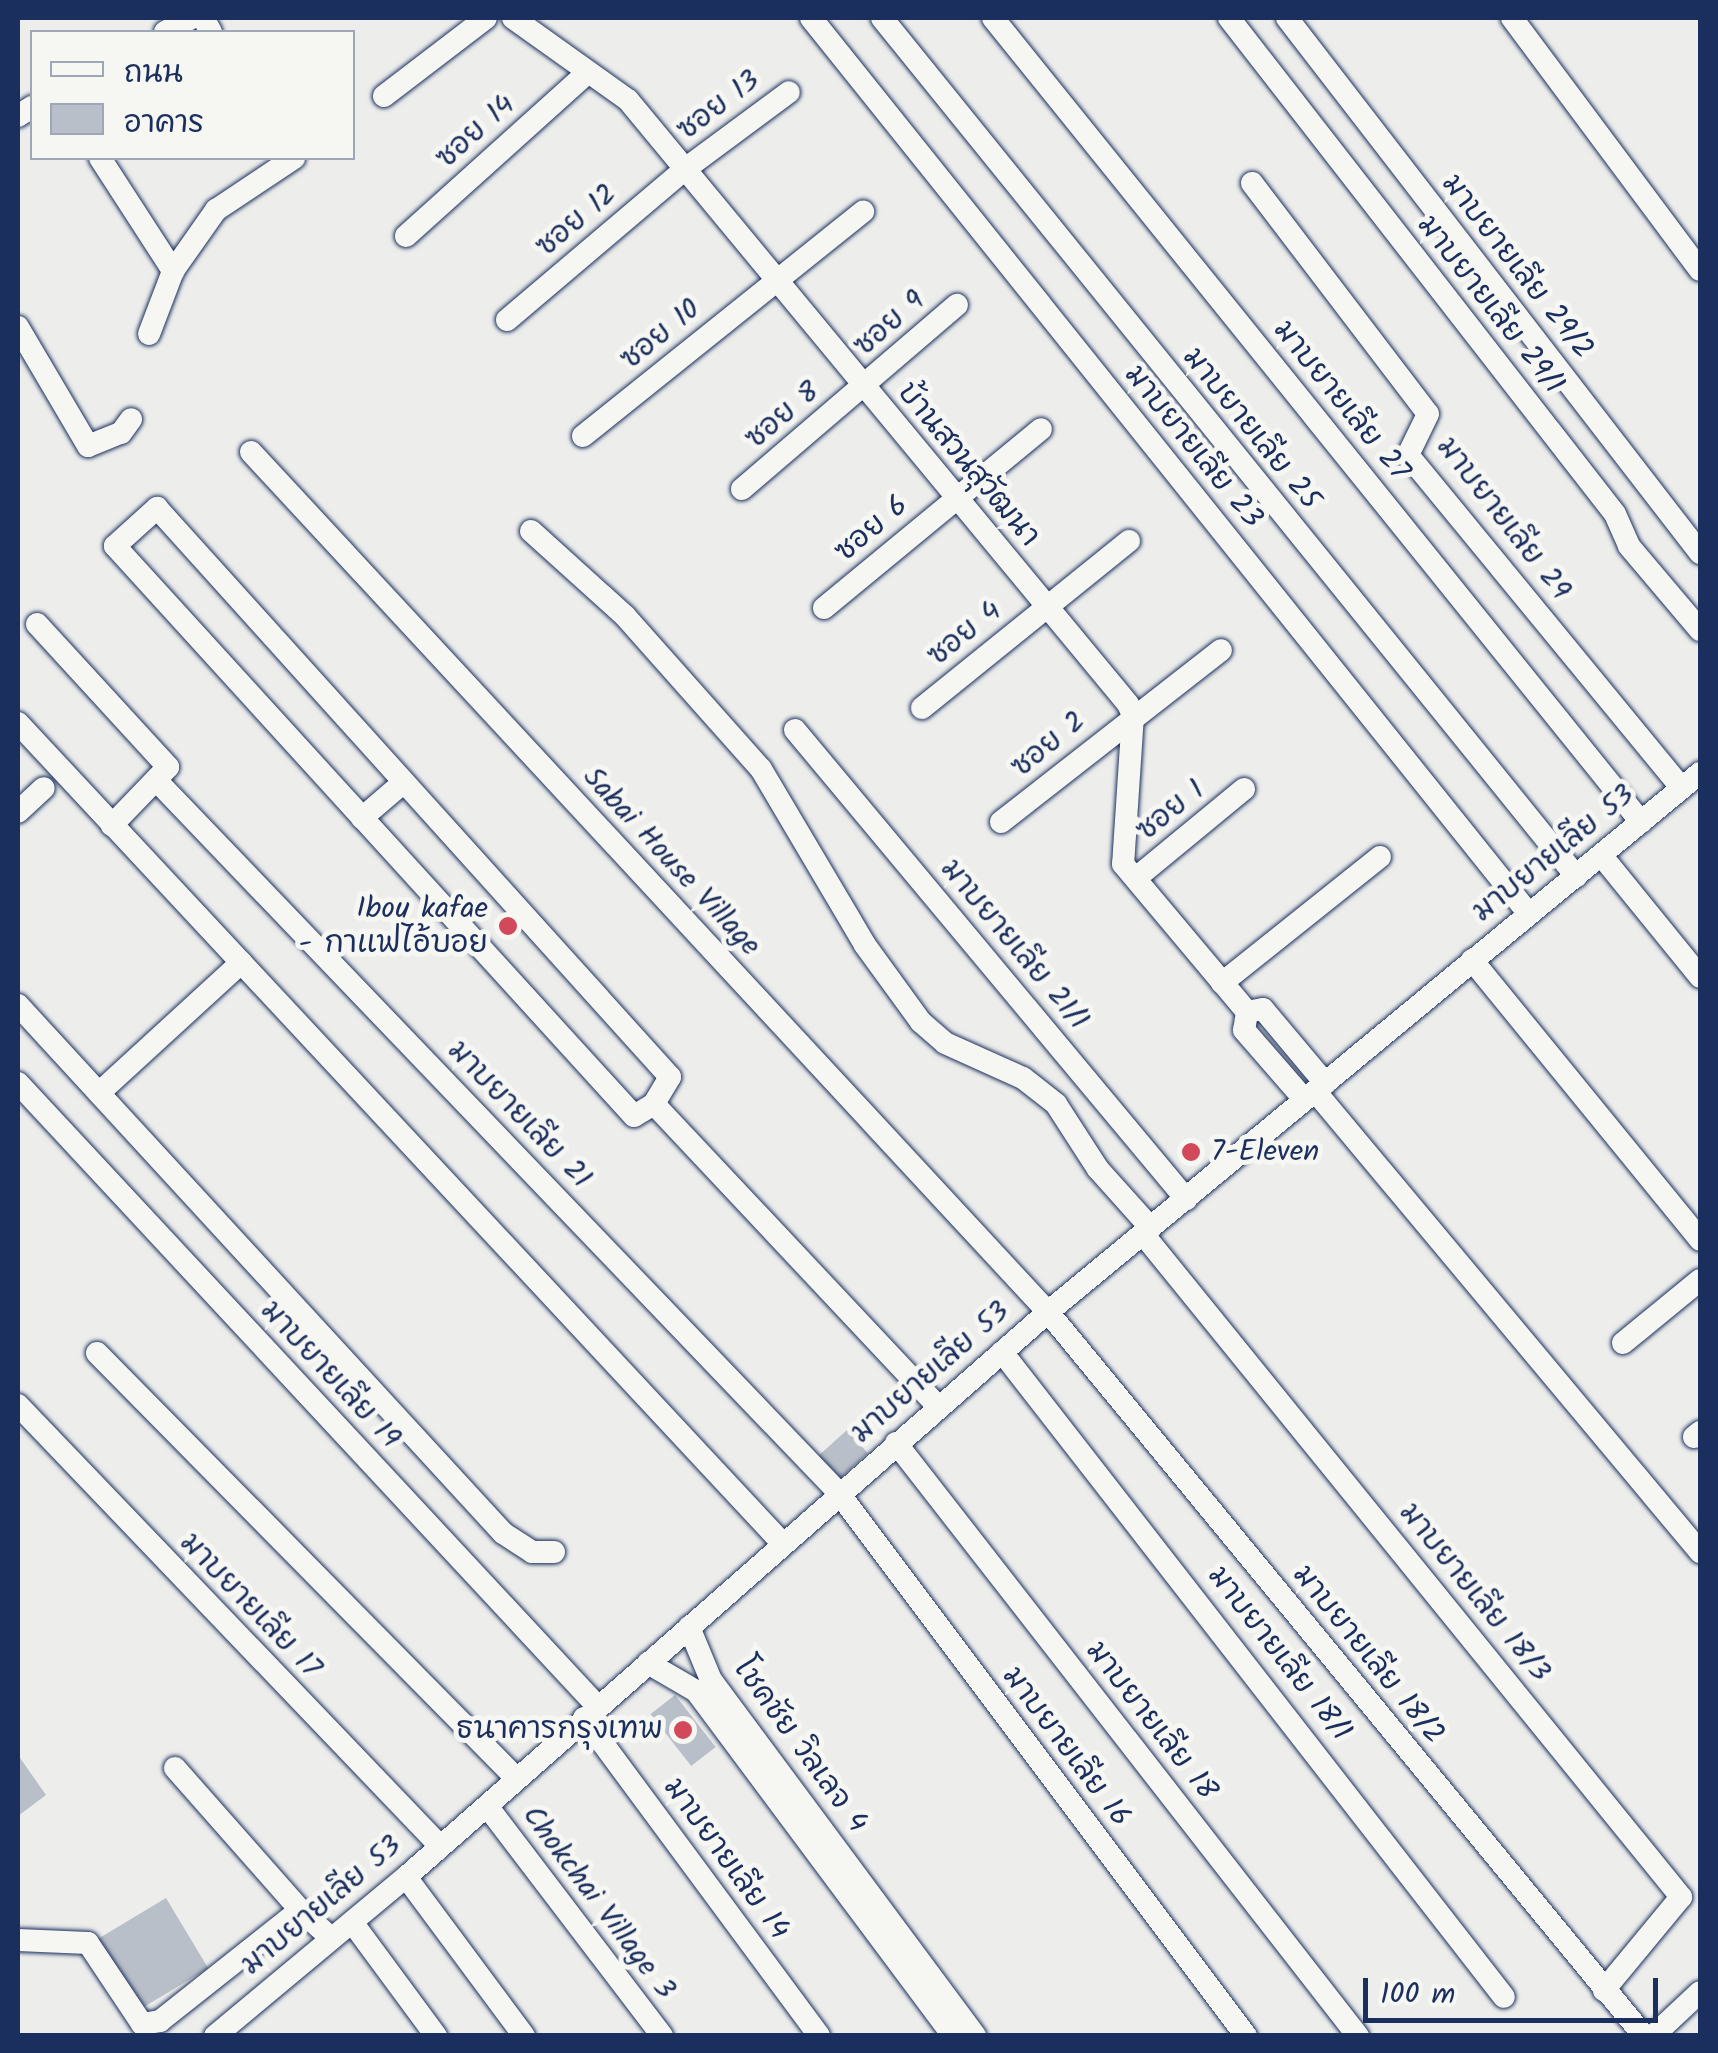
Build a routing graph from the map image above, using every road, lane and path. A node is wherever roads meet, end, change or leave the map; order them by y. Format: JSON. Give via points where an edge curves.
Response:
{"nodes":[{"id":1,"x":191,"y":18,"type":"edge"},
{"id":2,"x":486,"y":18,"type":"edge"},
{"id":3,"x":513,"y":18,"type":"edge"},
{"id":4,"x":810,"y":18,"type":"edge"},
{"id":5,"x":882,"y":18,"type":"edge"},
{"id":6,"x":993,"y":18,"type":"edge"},
{"id":7,"x":1229,"y":18,"type":"edge"},
{"id":8,"x":1287,"y":18,"type":"edge"},
{"id":9,"x":1512,"y":18,"type":"edge"},
{"id":10,"x":169,"y":30,"type":"edge"},
{"id":11,"x":587,"y":73,"type":"junction"},
{"id":12,"x":789,"y":92,"type":"dead end"},
{"id":13,"x":384,"y":96,"type":"dead end"},
{"id":14,"x":101,"y":160,"type":"edge"},
{"id":15,"x":284,"y":160,"type":"edge"},
{"id":16,"x":685,"y":169,"type":"junction"},
{"id":17,"x":1252,"y":183,"type":"dead end"},
{"id":18,"x":863,"y":212,"type":"dead end"},
{"id":19,"x":406,"y":236,"type":"dead end"},
{"id":20,"x":1700,"y":270,"type":"edge"},
{"id":21,"x":173,"y":271,"type":"junction"},
{"id":22,"x":776,"y":281,"type":"junction"},
{"id":23,"x":958,"y":305,"type":"dead end"},
{"id":24,"x":507,"y":320,"type":"dead end"},
{"id":25,"x":18,"y":328,"type":"edge"},
{"id":26,"x":149,"y":334,"type":"dead end"},
{"id":27,"x":863,"y":388,"type":"junction"},
{"id":28,"x":131,"y":419,"type":"dead end"},
{"id":29,"x":1041,"y":429,"type":"dead end"},
{"id":30,"x":584,"y":436,"type":"dead end"},
{"id":31,"x":250,"y":452,"type":"dead end"},
{"id":32,"x":742,"y":489,"type":"dead end"},
{"id":33,"x":958,"y":496,"type":"junction"},
{"id":34,"x":531,"y":531,"type":"dead end"},
{"id":35,"x":1129,"y":541,"type":"dead end"},
{"id":36,"x":1700,"y":554,"type":"edge"},
{"id":37,"x":1047,"y":607,"type":"junction"},
{"id":38,"x":824,"y":608,"type":"dead end"},
{"id":39,"x":37,"y":624,"type":"dead end"},
{"id":40,"x":1700,"y":630,"type":"edge"},
{"id":41,"x":1220,"y":650,"type":"dead end"},
{"id":42,"x":922,"y":708,"type":"dead end"},
{"id":43,"x":1134,"y":715,"type":"junction"},
{"id":44,"x":18,"y":723,"type":"edge"},
{"id":45,"x":796,"y":730,"type":"dead end"},
{"id":46,"x":1700,"y":773,"type":"edge"},
{"id":47,"x":156,"y":780,"type":"junction"},
{"id":48,"x":404,"y":782,"type":"junction"},
{"id":49,"x":44,"y":788,"type":"dead end"},
{"id":50,"x":1682,"y":788,"type":"junction"},
{"id":51,"x":1244,"y":789,"type":"dead end"},
{"id":52,"x":18,"y":812,"type":"edge"},
{"id":53,"x":362,"y":818,"type":"junction"},
{"id":54,"x":1001,"y":822,"type":"dead end"},
{"id":55,"x":1641,"y":822,"type":"junction"},
{"id":56,"x":112,"y":825,"type":"junction"},
{"id":57,"x":1601,"y":855,"type":"junction"},
{"id":58,"x":1380,"y":857,"type":"dead end"},
{"id":59,"x":1576,"y":876,"type":"junction"},
{"id":60,"x":1136,"y":878,"type":"junction"},
{"id":61,"x":1530,"y":914,"type":"junction"},
{"id":62,"x":1472,"y":960,"type":"junction"},
{"id":63,"x":241,"y":963,"type":"junction"},
{"id":64,"x":1700,"y":977,"type":"edge"},
{"id":65,"x":1222,"y":982,"type":"junction"},
{"id":66,"x":18,"y":1005,"type":"edge"},
{"id":67,"x":18,"y":1083,"type":"edge"},
{"id":68,"x":1314,"y":1091,"type":"junction"},
{"id":69,"x":99,"y":1093,"type":"junction"},
{"id":70,"x":654,"y":1104,"type":"junction"},
{"id":71,"x":1186,"y":1199,"type":"junction"},
{"id":72,"x":1147,"y":1231,"type":"junction"},
{"id":73,"x":1700,"y":1240,"type":"edge"},
{"id":74,"x":1700,"y":1280,"type":"edge"},
{"id":75,"x":1048,"y":1312,"type":"junction"},
{"id":76,"x":1623,"y":1343,"type":"dead end"},
{"id":77,"x":1002,"y":1352,"type":"junction"},
{"id":78,"x":98,"y":1353,"type":"dead end"},
{"id":79,"x":18,"y":1405,"type":"edge"},
{"id":80,"x":938,"y":1406,"type":"junction"},
{"id":81,"x":896,"y":1443,"type":"junction"},
{"id":82,"x":838,"y":1492,"type":"junction"},
{"id":83,"x":782,"y":1543,"type":"junction"},
{"id":84,"x":554,"y":1552,"type":"dead end"},
{"id":85,"x":1700,"y":1552,"type":"edge"},
{"id":86,"x":690,"y":1627,"type":"junction"},
{"id":87,"x":648,"y":1663,"type":"junction"},
{"id":88,"x":591,"y":1713,"type":"junction"},
{"id":89,"x":174,"y":1768,"type":"dead end"},
{"id":90,"x":517,"y":1779,"type":"junction"},
{"id":91,"x":487,"y":1806,"type":"junction"},
{"id":92,"x":440,"y":1846,"type":"junction"},
{"id":93,"x":406,"y":1877,"type":"junction"},
{"id":94,"x":864,"y":1900,"type":"junction"},
{"id":95,"x":300,"y":1910,"type":"junction"},
{"id":96,"x":352,"y":1922,"type":"junction"},
{"id":97,"x":331,"y":1938,"type":"junction"},
{"id":98,"x":18,"y":1940,"type":"edge"},
{"id":99,"x":1604,"y":1990,"type":"junction"},
{"id":100,"x":1700,"y":1992,"type":"edge"},
{"id":101,"x":1504,"y":1997,"type":"dead end"},
{"id":102,"x":165,"y":2028,"type":"edge"},
{"id":103,"x":215,"y":2035,"type":"edge"},
{"id":104,"x":436,"y":2036,"type":"edge"},
{"id":105,"x":524,"y":2036,"type":"edge"},
{"id":106,"x":662,"y":2036,"type":"edge"},
{"id":107,"x":819,"y":2036,"type":"edge"},
{"id":108,"x":954,"y":2036,"type":"edge"},
{"id":109,"x":975,"y":2036,"type":"edge"},
{"id":110,"x":1246,"y":2036,"type":"edge"},
{"id":111,"x":1358,"y":2036,"type":"edge"},
{"id":112,"x":1644,"y":2036,"type":"edge"},
{"id":113,"x":1654,"y":2036,"type":"edge"}],
"edges":[{"from":1,"to":10,"type":"street"},
{"from":2,"to":13,"type":"street"},
{"from":3,"to":11,"type":"street","name":"บ้านสวนสุวัฒนา"},
{"from":4,"to":61,"type":"street","name":"มาบยายเลีย 23"},
{"from":5,"to":59,"type":"street","name":"มาบยายเลีย 25"},
{"from":6,"to":55,"type":"street","name":"มาบยายเลีย 27"},
{"from":7,"to":40,"type":"street","name":"มาบยายเลีย 29/1"},
{"from":8,"to":36,"type":"street","name":"มาบยายเลีย 29/2"},
{"from":9,"to":20,"type":"street"},
{"from":11,"to":16,"type":"street","name":"บ้านสวนสุวัฒนา","via":[[628,100]]},
{"from":11,"to":19,"type":"street","name":"ซอย 14"},
{"from":12,"to":16,"type":"street","name":"ซอย 13"},
{"from":14,"to":21,"type":"street"},
{"from":15,"to":21,"type":"street","via":[[216,210]]},
{"from":16,"to":22,"type":"street","name":"บ้านสวนสุวัฒนา"},
{"from":16,"to":24,"type":"street","name":"ซอย 12"},
{"from":17,"to":50,"type":"street","name":"มาบยายเลีย 29","via":[[1428,414],[1408,455]]},
{"from":18,"to":22,"type":"street","name":"ซอย 10"},
{"from":21,"to":26,"type":"street"},
{"from":22,"to":27,"type":"street","name":"บ้านสวนสุวัฒนา"},
{"from":22,"to":30,"type":"street","name":"ซอย 10"},
{"from":23,"to":27,"type":"street","name":"ซอย 9"},
{"from":25,"to":28,"type":"street","via":[[50,393],[88,446],[121,433]]},
{"from":27,"to":32,"type":"street","name":"ซอย 8"},
{"from":27,"to":33,"type":"street","name":"บ้านสวนสุวัฒนา"},
{"from":29,"to":33,"type":"street","name":"ซอย 6"},
{"from":31,"to":75,"type":"street","name":"Sabai House Village"},
{"from":33,"to":37,"type":"street","name":"บ้านสวนสุวัฒนา"},
{"from":33,"to":38,"type":"street","name":"ซอย 6"},
{"from":34,"to":72,"type":"street","via":[[625,616],[761,769],[865,945],[921,1022],[945,1043],[1023,1078],[1056,1104]]},
{"from":35,"to":37,"type":"street","name":"ซอย 4"},
{"from":37,"to":42,"type":"street","name":"ซอย 4"},
{"from":37,"to":43,"type":"street","name":"บ้านสวนสุวัฒนา"},
{"from":39,"to":47,"type":"street","via":[[168,766]]},
{"from":41,"to":43,"type":"street","name":"ซอย 2"},
{"from":43,"to":54,"type":"street","name":"ซอย 2"},
{"from":43,"to":60,"type":"street","via":[[1123,864]]},
{"from":44,"to":56,"type":"street"},
{"from":45,"to":71,"type":"street","name":"มาบยายเลีย 21/1"},
{"from":46,"to":50,"type":"street","name":"มาบยายเลีย 53"},
{"from":47,"to":56,"type":"street"},
{"from":47,"to":82,"type":"street","name":"มาบยายเลีย 21"},
{"from":48,"to":53,"type":"street"},
{"from":48,"to":53,"type":"street","via":[[157,508],[115,546]]},
{"from":48,"to":70,"type":"street","via":[[670,1077]]},
{"from":49,"to":52,"type":"street"},
{"from":50,"to":55,"type":"street","name":"มาบยายเลีย 53"},
{"from":51,"to":60,"type":"street","name":"ซอย 1"},
{"from":53,"to":70,"type":"street","via":[[634,1116]]},
{"from":55,"to":57,"type":"street","name":"มาบยายเลีย 53"},
{"from":56,"to":63,"type":"street"},
{"from":57,"to":59,"type":"street","name":"มาบยายเลีย 53"},
{"from":57,"to":64,"type":"street"},
{"from":58,"to":65,"type":"street"},
{"from":59,"to":61,"type":"street","name":"มาบยายเลีย 53"},
{"from":60,"to":65,"type":"street"},
{"from":61,"to":62,"type":"street","name":"มาบยายเลีย 53"},
{"from":62,"to":68,"type":"street","name":"มาบยายเลีย 53"},
{"from":62,"to":73,"type":"street"},
{"from":63,"to":69,"type":"street"},
{"from":63,"to":83,"type":"street"},
{"from":65,"to":68,"type":"street","via":[[1247,1012],[1263,1009]]},
{"from":66,"to":69,"type":"street"},
{"from":67,"to":88,"type":"street","name":"มาบยายเลีย 19"},
{"from":68,"to":71,"type":"street","name":"มาบยายเลีย 53"},
{"from":68,"to":85,"type":"street"},
{"from":69,"to":84,"type":"street","via":[[502,1532],[532,1552]]},
{"from":70,"to":80,"type":"street"},
{"from":71,"to":72,"type":"street","name":"มาบยายเลีย 53"},
{"from":72,"to":75,"type":"street","name":"มาบยายเลีย 53"},
{"from":72,"to":99,"type":"street","name":"มาบยายเลีย 18/3","via":[[1681,1897]]},
{"from":74,"to":76,"type":"street"},
{"from":75,"to":77,"type":"street","name":"มาบยายเลีย 53"},
{"from":75,"to":99,"type":"street","name":"มาบยายเลีย 18/2"},
{"from":77,"to":80,"type":"street","name":"มาบยายเลีย 53"},
{"from":77,"to":101,"type":"street","name":"มาบยายเลีย 18/1"},
{"from":78,"to":90,"type":"street"},
{"from":79,"to":92,"type":"street","name":"มาบยายเลีย 17"},
{"from":80,"to":81,"type":"street","name":"มาบยายเลีย 53"},
{"from":81,"to":82,"type":"street","name":"มาบยายเลีย 53"},
{"from":81,"to":111,"type":"street","name":"มาบยายเลีย 18"},
{"from":82,"to":83,"type":"street","name":"มาบยายเลีย 53"},
{"from":82,"to":110,"type":"street","name":"มาบยายเลีย 16"},
{"from":83,"to":86,"type":"street","name":"มาบยายเลีย 53"},
{"from":86,"to":87,"type":"street","name":"มาบยายเลีย 53"},
{"from":86,"to":94,"type":"street","name":"โชคชัย วิลเลจ 4","via":[[711,1680]]},
{"from":87,"to":88,"type":"street","name":"มาบยายเลีย 53"},
{"from":87,"to":94,"type":"street","name":"โชคชัย วิลเลจ 4","via":[[696,1691]]},
{"from":88,"to":90,"type":"street","name":"มาบยายเลีย 53"},
{"from":88,"to":107,"type":"street","name":"มาบยายเลีย 14"},
{"from":89,"to":95,"type":"street"},
{"from":90,"to":91,"type":"street","name":"มาบยายเลีย 53"},
{"from":91,"to":92,"type":"street","name":"มาบยายเลีย 53"},
{"from":91,"to":106,"type":"street","name":"Chokchai Village 3"},
{"from":92,"to":93,"type":"street","name":"มาบยายเลีย 53"},
{"from":93,"to":96,"type":"street","name":"มาบยายเลีย 53"},
{"from":93,"to":105,"type":"street"},
{"from":94,"to":108,"type":"street","name":"โชคชัย วิลเลจ 4"},
{"from":94,"to":109,"type":"street","name":"โชคชัย วิลเลจ 4"},
{"from":95,"to":97,"type":"street"},
{"from":95,"to":102,"type":"street"},
{"from":96,"to":97,"type":"street","name":"มาบยายเลีย 53"},
{"from":96,"to":104,"type":"street"},
{"from":97,"to":103,"type":"street","name":"มาบยายเลีย 53"},
{"from":98,"to":102,"type":"street","via":[[88,1943],[142,2024]]},
{"from":99,"to":112,"type":"street","name":"มาบยายเลีย 18/2"},
{"from":100,"to":113,"type":"street"}]}
